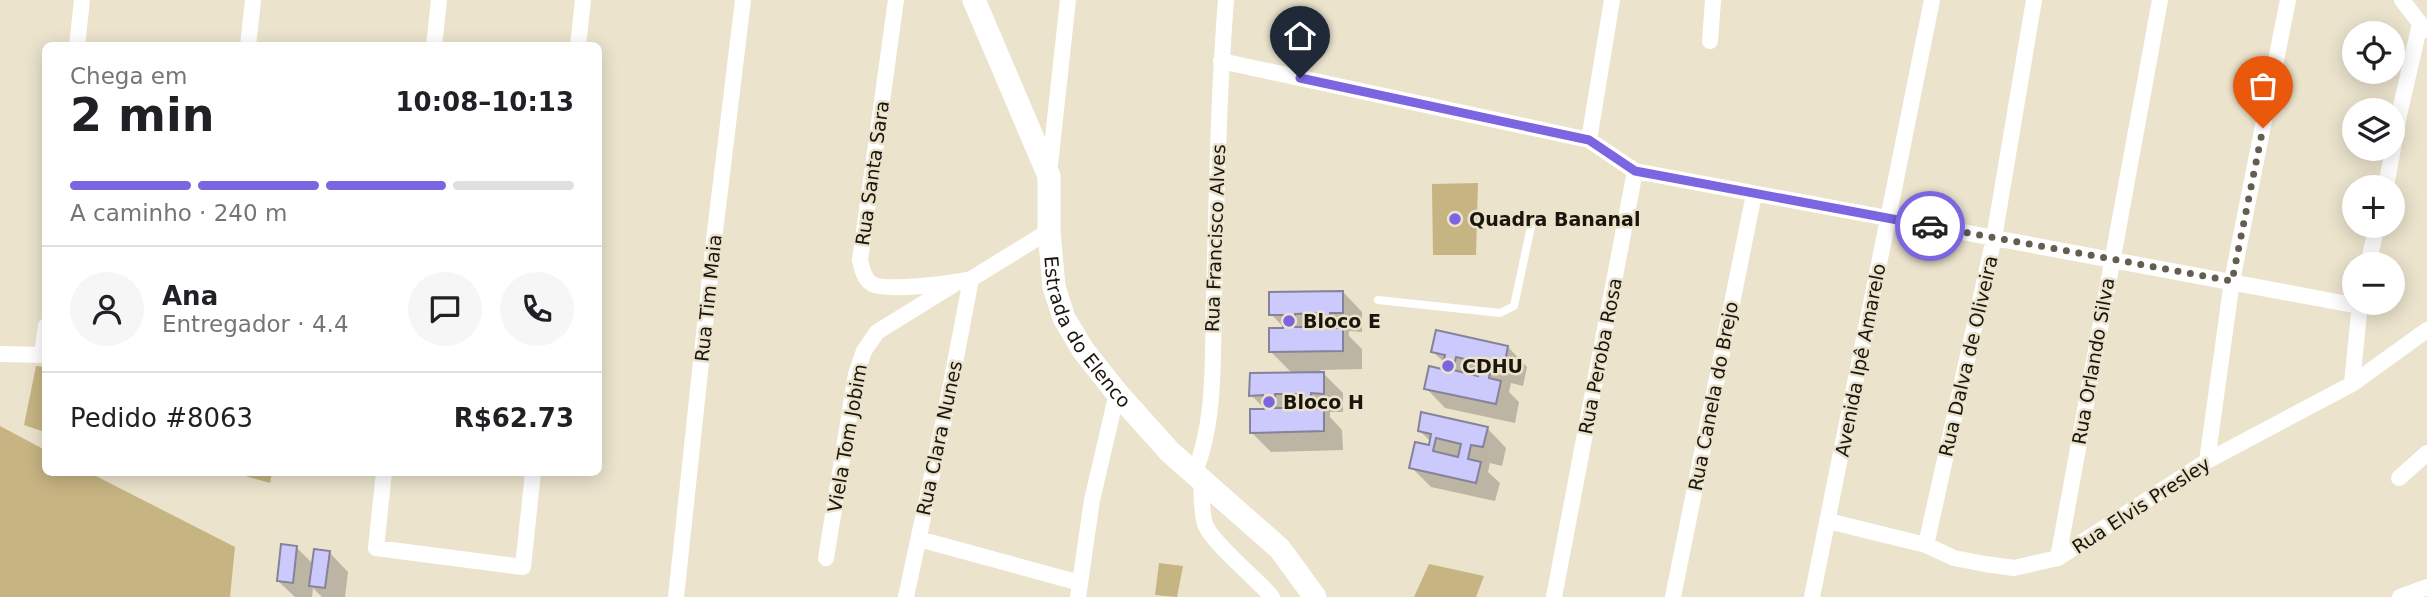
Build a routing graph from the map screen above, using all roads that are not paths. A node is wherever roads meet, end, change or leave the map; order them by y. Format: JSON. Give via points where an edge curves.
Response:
{"nodes":[{"id":1,"x":82,"y":0,"type":"edge"},
{"id":2,"x":253,"y":0,"type":"edge"},
{"id":3,"x":439,"y":0,"type":"edge"},
{"id":4,"x":583,"y":0,"type":"edge"},
{"id":5,"x":743,"y":0,"type":"edge"},
{"id":6,"x":896,"y":0,"type":"edge"},
{"id":7,"x":974,"y":0,"type":"edge"},
{"id":8,"x":1069,"y":0,"type":"edge"},
{"id":9,"x":1226,"y":0,"type":"edge"},
{"id":10,"x":1612,"y":0,"type":"edge"},
{"id":11,"x":1713,"y":0,"type":"edge"},
{"id":12,"x":1932,"y":0,"type":"edge"},
{"id":13,"x":2032,"y":0,"type":"edge"},
{"id":14,"x":2160,"y":0,"type":"edge"},
{"id":15,"x":2288,"y":0,"type":"edge"},
{"id":16,"x":2402,"y":0,"type":"edge"},
{"id":17,"x":2424,"y":28,"type":"edge"},
{"id":18,"x":1710,"y":41,"type":"dead end"},
{"id":19,"x":77,"y":42,"type":"edge"},
{"id":20,"x":248,"y":42,"type":"edge"},
{"id":21,"x":434,"y":42,"type":"edge"},
{"id":22,"x":578,"y":42,"type":"edge"},
{"id":23,"x":1221,"y":61,"type":"junction"},
{"id":24,"x":1589,"y":140,"type":"junction"},
{"id":25,"x":1635,"y":171,"type":"junction"},
{"id":26,"x":2388,"y":175,"type":"edge"},
{"id":27,"x":1049,"y":176,"type":"junction"},
{"id":28,"x":1754,"y":194,"type":"junction"},
{"id":29,"x":1888,"y":218,"type":"junction"},
{"id":30,"x":1532,"y":222,"type":"dead end"},
{"id":31,"x":1049,"y":231,"type":"junction"},
{"id":32,"x":1994,"y":238,"type":"junction"},
{"id":33,"x":2112,"y":260,"type":"junction"},
{"id":34,"x":964,"y":281,"type":"junction"},
{"id":35,"x":2232,"y":281,"type":"junction"},
{"id":36,"x":1378,"y":300,"type":"dead end"},
{"id":37,"x":2342,"y":301,"type":"edge"},
{"id":38,"x":2358,"y":315,"type":"edge"},
{"id":39,"x":2427,"y":330,"type":"edge"},
{"id":40,"x":0,"y":354,"type":"edge"},
{"id":41,"x":42,"y":355,"type":"edge"},
{"id":42,"x":2352,"y":384,"type":"junction"},
{"id":43,"x":1116,"y":393,"type":"junction"},
{"id":44,"x":2427,"y":453,"type":"edge"},
{"id":45,"x":2207,"y":461,"type":"junction"},
{"id":46,"x":384,"y":476,"type":"edge"},
{"id":47,"x":533,"y":476,"type":"edge"},
{"id":48,"x":1197,"y":477,"type":"junction"},
{"id":49,"x":2399,"y":478,"type":"dead end"},
{"id":50,"x":1828,"y":521,"type":"junction"},
{"id":51,"x":919,"y":539,"type":"junction"},
{"id":52,"x":1926,"y":545,"type":"junction"},
{"id":53,"x":826,"y":558,"type":"dead end"},
{"id":54,"x":2058,"y":558,"type":"junction"},
{"id":55,"x":2427,"y":587,"type":"edge"},
{"id":56,"x":1079,"y":590,"type":"edge"},
{"id":57,"x":676,"y":597,"type":"edge"},
{"id":58,"x":906,"y":597,"type":"edge"},
{"id":59,"x":1272,"y":597,"type":"edge"},
{"id":60,"x":1315,"y":597,"type":"edge"},
{"id":61,"x":1554,"y":597,"type":"edge"},
{"id":62,"x":1673,"y":597,"type":"edge"},
{"id":63,"x":1812,"y":597,"type":"edge"},
{"id":64,"x":2400,"y":597,"type":"edge"}],
"edges":[{"from":1,"to":19,"type":"street"},
{"from":2,"to":20,"type":"street"},
{"from":3,"to":21,"type":"street"},
{"from":4,"to":22,"type":"street"},
{"from":5,"to":57,"type":"street","name":"Rua Tim Maia"},
{"from":6,"to":34,"type":"street","name":"Rua Santa Sara","via":[[860,260],[871,284],[884,288]]},
{"from":7,"to":27,"type":"street","name":"Estrada do Elenco"},
{"from":8,"to":27,"type":"street"},
{"from":9,"to":23,"type":"street","name":"Rua Francisco Alves"},
{"from":10,"to":24,"type":"street"},
{"from":11,"to":18,"type":"street"},
{"from":12,"to":29,"type":"street","name":"Avenida Ipê Amarelo"},
{"from":13,"to":32,"type":"street","name":"Rua Dalva de Oliveira"},
{"from":14,"to":33,"type":"street","name":"Rua Orlando Silva"},
{"from":15,"to":35,"type":"street"},
{"from":16,"to":17,"type":"street"},
{"from":17,"to":26,"type":"street","via":[[2399,115]]},
{"from":23,"to":24,"type":"street"},
{"from":23,"to":48,"type":"street","name":"Rua Francisco Alves","via":[[1211,382]]},
{"from":24,"to":25,"type":"street"},
{"from":25,"to":28,"type":"street"},
{"from":25,"to":61,"type":"street","name":"Rua Peroba Rosa"},
{"from":27,"to":31,"type":"street","name":"Estrada do Elenco"},
{"from":28,"to":29,"type":"street"},
{"from":28,"to":62,"type":"street","name":"Rua Canela do Brejo"},
{"from":29,"to":32,"type":"street"},
{"from":29,"to":50,"type":"street","name":"Avenida Ipê Amarelo"},
{"from":30,"to":36,"type":"lane","via":[[1514,306],[1507,311]]},
{"from":31,"to":34,"type":"street","name":"Viela Tom Jobim"},
{"from":31,"to":43,"type":"street","name":"Estrada do Elenco","via":[[1054,287],[1064,318]]},
{"from":32,"to":33,"type":"street"},
{"from":32,"to":52,"type":"street","name":"Rua Dalva de Oliveira"},
{"from":33,"to":35,"type":"street"},
{"from":33,"to":54,"type":"street","name":"Rua Orlando Silva"},
{"from":34,"to":51,"type":"street","name":"Rua Clara Nunes"},
{"from":34,"to":53,"type":"street","name":"Viela Tom Jobim","via":[[877,332],[863,351]]},
{"from":35,"to":37,"type":"street"},
{"from":35,"to":45,"type":"street"},
{"from":38,"to":42,"type":"street"},
{"from":39,"to":42,"type":"street","name":"Rua Elvis Presley"},
{"from":40,"to":41,"type":"street"},
{"from":42,"to":45,"type":"street","name":"Rua Elvis Presley"},
{"from":43,"to":48,"type":"street","name":"Estrada do Elenco"},
{"from":43,"to":56,"type":"street","via":[[1092,500]]},
{"from":44,"to":49,"type":"street"},
{"from":45,"to":54,"type":"street","name":"Rua Elvis Presley"},
{"from":46,"to":47,"type":"street","via":[[376,548],[523,567]]},
{"from":48,"to":59,"type":"street","via":[[1205,526]]},
{"from":48,"to":60,"type":"street","name":"Estrada do Elenco","via":[[1280,549]]},
{"from":50,"to":52,"type":"street","name":"Rua Elvis Presley"},
{"from":50,"to":63,"type":"street","name":"Avenida Ipê Amarelo"},
{"from":51,"to":56,"type":"street"},
{"from":51,"to":58,"type":"street","name":"Rua Clara Nunes"},
{"from":52,"to":54,"type":"street","name":"Rua Elvis Presley","via":[[1954,558],[2014,568]]},
{"from":55,"to":64,"type":"street"}]}
